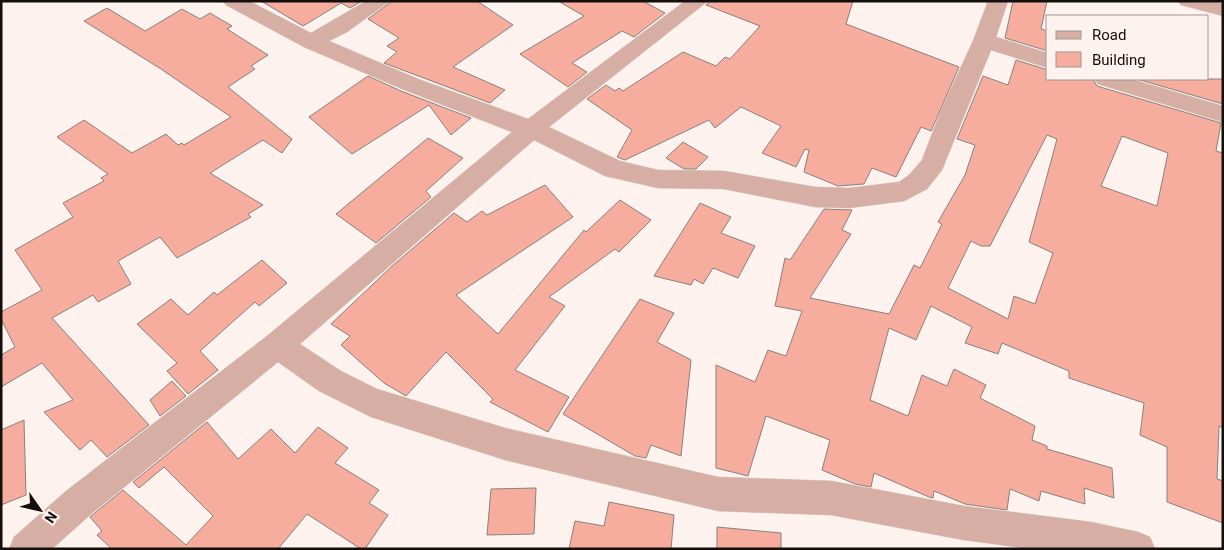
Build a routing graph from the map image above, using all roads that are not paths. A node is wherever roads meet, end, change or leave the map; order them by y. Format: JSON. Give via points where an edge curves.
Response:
{"nodes":[{"id":1,"x":233,"y":1,"type":"edge"},
{"id":2,"x":380,"y":1,"type":"edge"},
{"id":3,"x":998,"y":1,"type":"edge"},
{"id":4,"x":1188,"y":1,"type":"edge"},
{"id":5,"x":685,"y":4,"type":"edge"},
{"id":6,"x":1223,"y":10,"type":"edge"},
{"id":7,"x":984,"y":41,"type":"junction"},
{"id":8,"x":311,"y":42,"type":"junction"},
{"id":9,"x":1046,"y":60,"type":"edge"},
{"id":10,"x":1109,"y":80,"type":"edge"},
{"id":11,"x":1223,"y":114,"type":"edge"},
{"id":12,"x":530,"y":130,"type":"junction"},
{"id":13,"x":277,"y":345,"type":"junction"},
{"id":14,"x":26,"y":549,"type":"edge"},
{"id":15,"x":1138,"y":549,"type":"edge"}],
"edges":[{"from":1,"to":8,"type":"street"},
{"from":2,"to":8,"type":"street"},
{"from":3,"to":7,"type":"street"},
{"from":4,"to":6,"type":"street"},
{"from":5,"to":12,"type":"street"},
{"from":7,"to":9,"type":"street"},
{"from":7,"to":12,"type":"street","via":[[933,164],[918,182],[904,191],[849,198],[815,197],[724,180],[639,176],[614,169],[558,140]]},
{"from":8,"to":12,"type":"street"},
{"from":10,"to":11,"type":"street"},
{"from":12,"to":13,"type":"street"},
{"from":13,"to":14,"type":"street","via":[[78,503]]},
{"from":13,"to":15,"type":"street","via":[[330,381],[371,402],[506,444],[700,490],[718,494],[831,498],[964,523],[1091,539]]}]}
